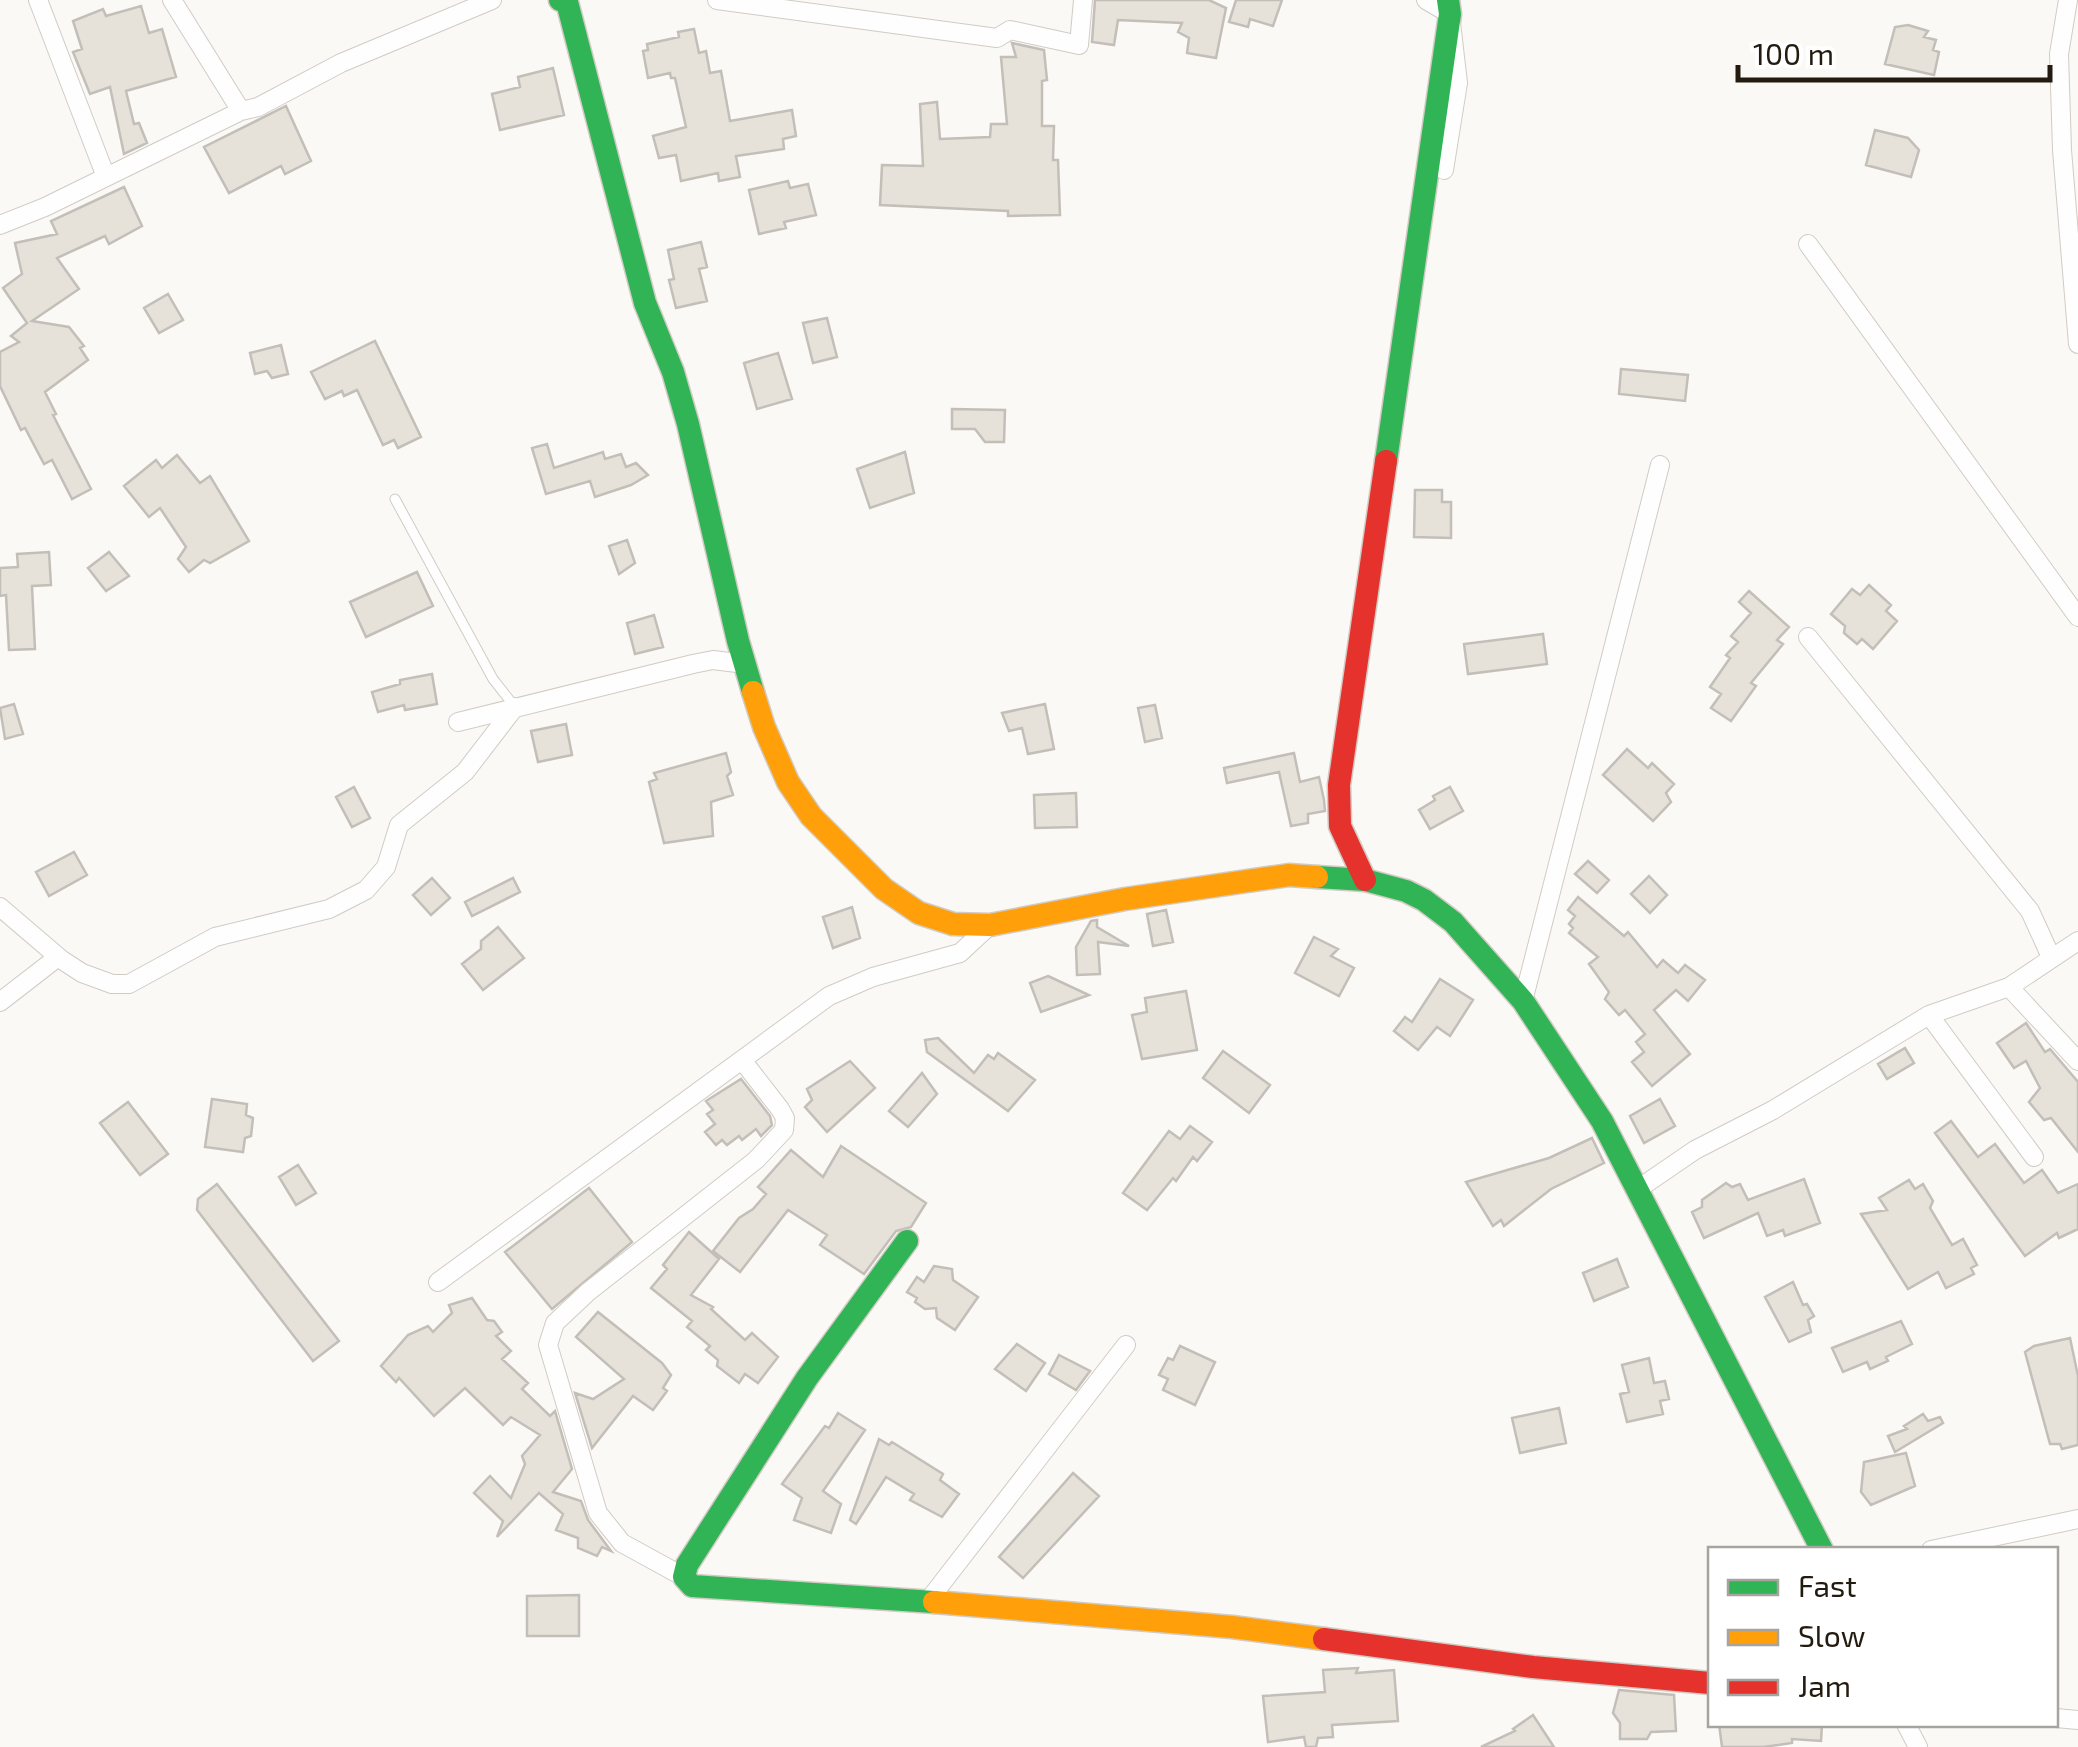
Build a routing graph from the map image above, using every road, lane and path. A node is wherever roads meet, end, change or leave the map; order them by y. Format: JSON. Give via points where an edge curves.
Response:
{"nodes":[{"id":1,"x":38,"y":0,"type":"edge"},
{"id":2,"x":172,"y":0,"type":"edge"},
{"id":3,"x":492,"y":0,"type":"edge"},
{"id":4,"x":717,"y":0,"type":"edge"},
{"id":5,"x":1084,"y":0,"type":"edge"},
{"id":6,"x":1426,"y":0,"type":"edge"},
{"id":7,"x":2068,"y":0,"type":"edge"},
{"id":8,"x":565,"y":1,"type":"edge"},
{"id":9,"x":1449,"y":7,"type":"edge"},
{"id":10,"x":241,"y":111,"type":"junction"},
{"id":11,"x":1444,"y":170,"type":"dead end"},
{"id":12,"x":106,"y":177,"type":"junction"},
{"id":13,"x":0,"y":225,"type":"edge"},
{"id":14,"x":1808,"y":244,"type":"dead end"},
{"id":15,"x":2078,"y":344,"type":"edge"},
{"id":16,"x":1660,"y":466,"type":"dead end"},
{"id":17,"x":394,"y":499,"type":"dead end"},
{"id":18,"x":2078,"y":617,"type":"edge"},
{"id":19,"x":1808,"y":637,"type":"dead end"},
{"id":20,"x":745,"y":664,"type":"junction"},
{"id":21,"x":515,"y":707,"type":"junction"},
{"id":22,"x":458,"y":722,"type":"dead end"},
{"id":23,"x":1365,"y":880,"type":"junction"},
{"id":24,"x":0,"y":907,"type":"edge"},
{"id":25,"x":990,"y":925,"type":"junction"},
{"id":26,"x":2078,"y":941,"type":"edge"},
{"id":27,"x":58,"y":957,"type":"junction"},
{"id":28,"x":2051,"y":957,"type":"junction"},
{"id":29,"x":2009,"y":988,"type":"junction"},
{"id":30,"x":1523,"y":1001,"type":"junction"},
{"id":31,"x":0,"y":1002,"type":"edge"},
{"id":32,"x":1929,"y":1015,"type":"junction"},
{"id":33,"x":742,"y":1060,"type":"junction"},
{"id":34,"x":2078,"y":1061,"type":"edge"},
{"id":35,"x":2034,"y":1158,"type":"dead end"},
{"id":36,"x":1638,"y":1189,"type":"junction"},
{"id":37,"x":907,"y":1241,"type":"dead end"},
{"id":38,"x":438,"y":1282,"type":"dead end"},
{"id":39,"x":1126,"y":1345,"type":"dead end"},
{"id":40,"x":2078,"y":1519,"type":"edge"},
{"id":41,"x":1820,"y":1547,"type":"edge"},
{"id":42,"x":1945,"y":1547,"type":"edge"},
{"id":43,"x":684,"y":1577,"type":"junction"},
{"id":44,"x":928,"y":1601,"type":"junction"},
{"id":45,"x":1708,"y":1683,"type":"edge"}],
"edges":[{"from":1,"to":12,"type":"street"},
{"from":2,"to":10,"type":"street"},
{"from":3,"to":10,"type":"street"},
{"from":4,"to":5,"type":"street","via":[[997,38],[1010,30],[1079,44]]},
{"from":6,"to":9,"type":"street"},
{"from":7,"to":15,"type":"street","via":[[2058,54]]},
{"from":8,"to":20,"type":"street","via":[[645,303],[688,424]]},
{"from":9,"to":11,"type":"street","via":[[1458,83]]},
{"from":9,"to":23,"type":"street","via":[[1339,784],[1340,826]]},
{"from":10,"to":12,"type":"street"},
{"from":12,"to":13,"type":"street"},
{"from":14,"to":18,"type":"street"},
{"from":16,"to":30,"type":"street"},
{"from":17,"to":21,"type":"lane","via":[[493,680]]},
{"from":19,"to":28,"type":"street","via":[[2030,911]]},
{"from":20,"to":21,"type":"street","via":[[713,660]]},
{"from":20,"to":25,"type":"street","via":[[764,727],[811,816],[884,889],[919,913],[953,924]]},
{"from":21,"to":22,"type":"street"},
{"from":21,"to":27,"type":"street","via":[[465,772],[398,825],[386,867],[366,890],[330,909],[215,938],[129,984],[82,973]]},
{"from":23,"to":25,"type":"street","via":[[1289,875]]},
{"from":23,"to":30,"type":"street","via":[[1406,891],[1453,922]]},
{"from":24,"to":27,"type":"street"},
{"from":25,"to":33,"type":"street","via":[[960,953],[829,996]]},
{"from":26,"to":28,"type":"street"},
{"from":27,"to":31,"type":"street"},
{"from":28,"to":29,"type":"street"},
{"from":29,"to":32,"type":"street"},
{"from":29,"to":34,"type":"street"},
{"from":30,"to":36,"type":"street"},
{"from":32,"to":35,"type":"street"},
{"from":32,"to":36,"type":"street"},
{"from":33,"to":38,"type":"street"},
{"from":33,"to":43,"type":"street","via":[[780,1110],[784,1130],[756,1160],[554,1322],[548,1346],[598,1514],[622,1543]]},
{"from":36,"to":41,"type":"street"},
{"from":37,"to":43,"type":"street","via":[[808,1378]]},
{"from":39,"to":44,"type":"street"},
{"from":40,"to":42,"type":"street"},
{"from":43,"to":44,"type":"street","via":[[692,1586]]},
{"from":44,"to":45,"type":"street","via":[[1232,1627]]}]}
